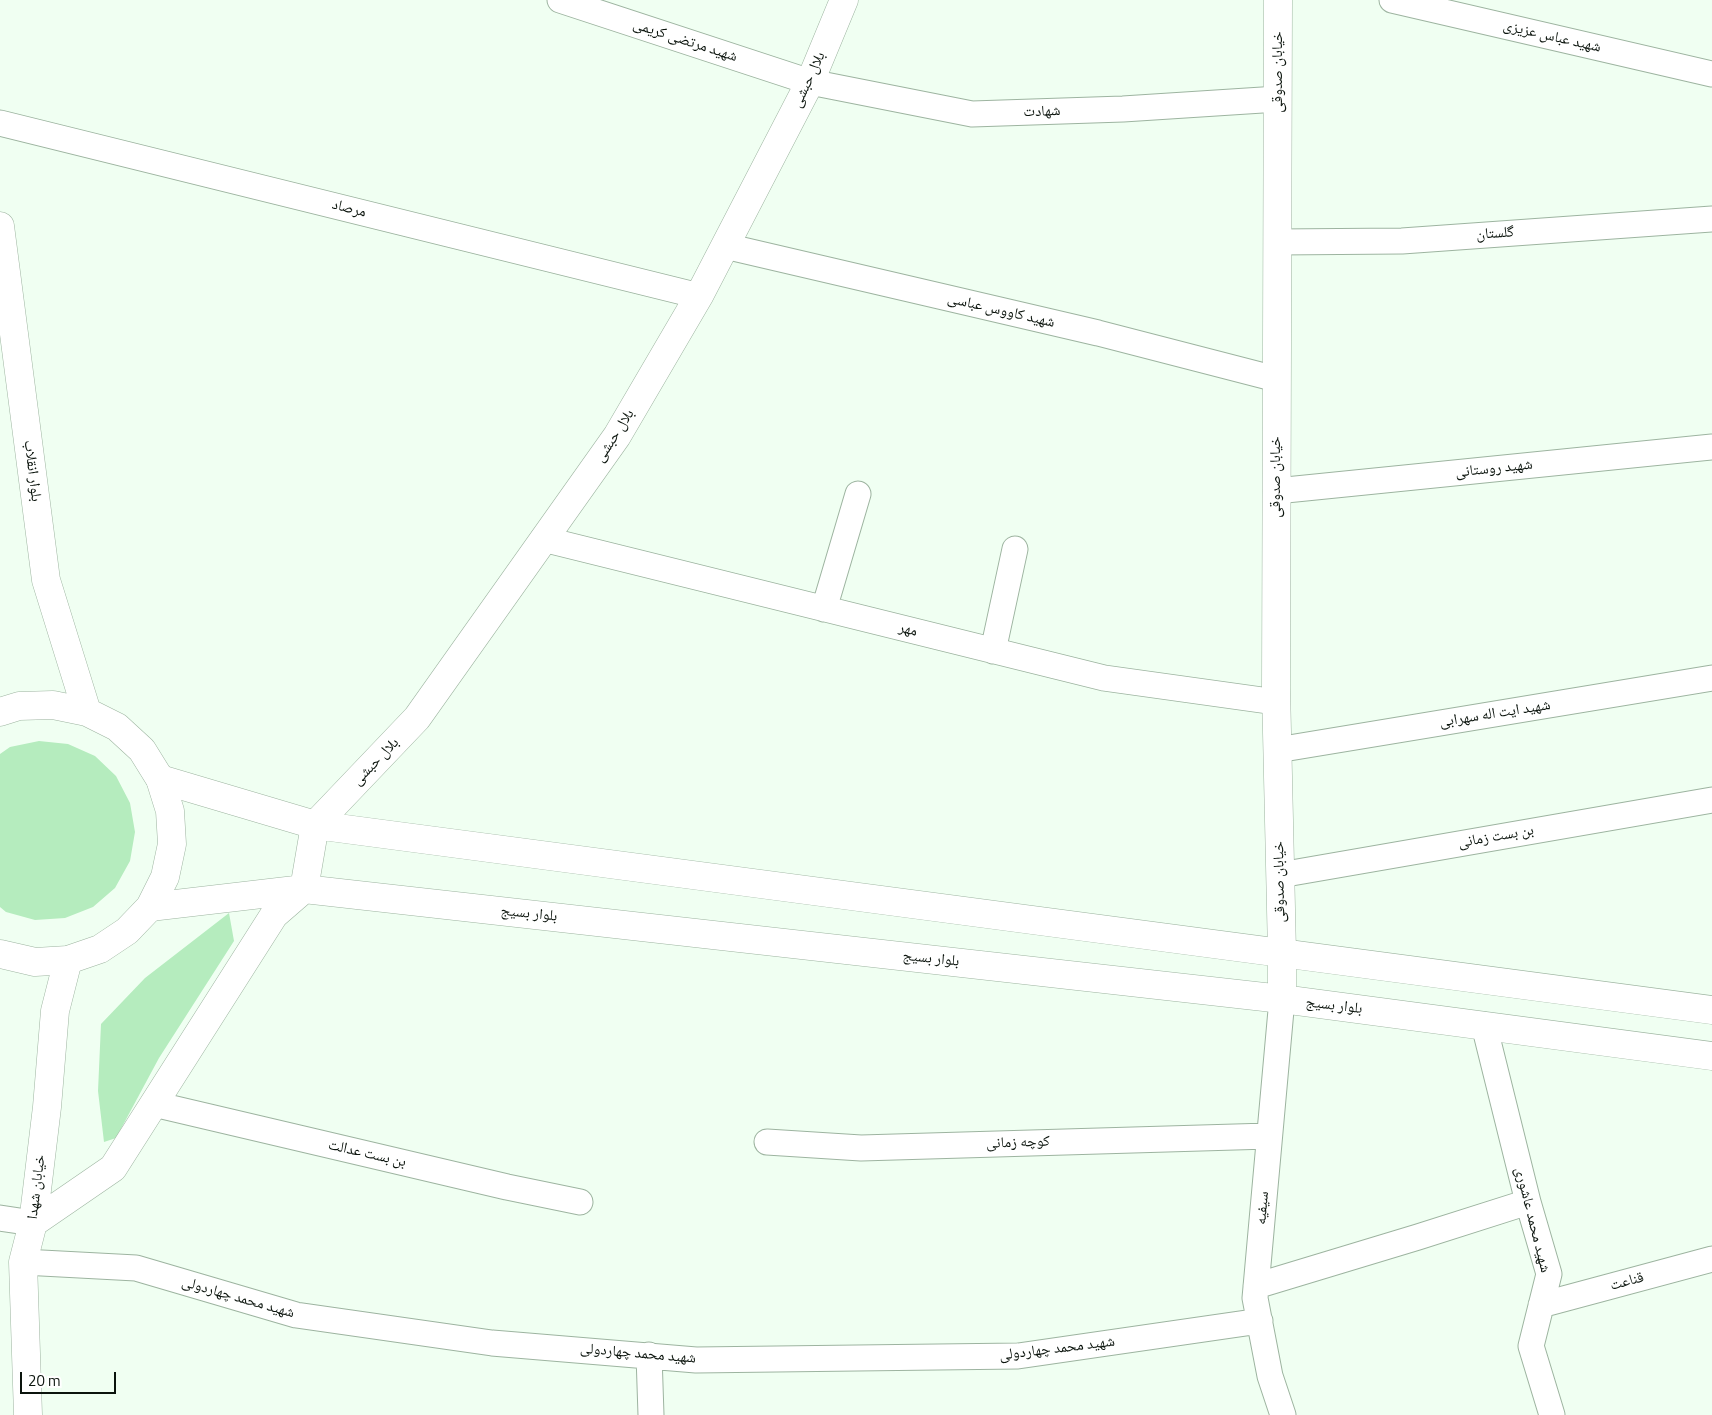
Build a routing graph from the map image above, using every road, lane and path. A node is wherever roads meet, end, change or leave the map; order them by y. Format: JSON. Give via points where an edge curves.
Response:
{"nodes":[{"id":1,"x":560,"y":0,"type":"edge"},
{"id":2,"x":844,"y":0,"type":"edge"},
{"id":3,"x":1278,"y":0,"type":"edge"},
{"id":4,"x":1392,"y":0,"type":"edge"},
{"id":5,"x":1712,"y":74,"type":"edge"},
{"id":6,"x":810,"y":82,"type":"junction"},
{"id":7,"x":1278,"y":99,"type":"junction"},
{"id":8,"x":0,"y":123,"type":"edge"},
{"id":9,"x":1712,"y":219,"type":"edge"},
{"id":10,"x":0,"y":226,"type":"edge"},
{"id":11,"x":1277,"y":242,"type":"junction"},
{"id":12,"x":724,"y":246,"type":"junction"},
{"id":13,"x":699,"y":296,"type":"junction"},
{"id":14,"x":1276,"y":379,"type":"junction"},
{"id":15,"x":1712,"y":447,"type":"edge"},
{"id":16,"x":1276,"y":492,"type":"junction"},
{"id":17,"x":858,"y":494,"type":"dead end"},
{"id":18,"x":543,"y":539,"type":"junction"},
{"id":19,"x":1015,"y":549,"type":"dead end"},
{"id":20,"x":824,"y":609,"type":"junction"},
{"id":21,"x":993,"y":651,"type":"junction"},
{"id":22,"x":1712,"y":678,"type":"edge"},
{"id":23,"x":1276,"y":702,"type":"junction"},
{"id":24,"x":0,"y":712,"type":"edge"},
{"id":25,"x":87,"y":712,"type":"junction"},
{"id":26,"x":1277,"y":750,"type":"junction"},
{"id":27,"x":160,"y":779,"type":"junction"},
{"id":28,"x":1712,"y":800,"type":"edge"},
{"id":29,"x":315,"y":825,"type":"junction"},
{"id":30,"x":1280,"y":875,"type":"junction"},
{"id":31,"x":304,"y":889,"type":"junction"},
{"id":32,"x":150,"y":907,"type":"junction"},
{"id":33,"x":1282,"y":953,"type":"junction"},
{"id":34,"x":0,"y":954,"type":"edge"},
{"id":35,"x":68,"y":960,"type":"junction"},
{"id":36,"x":1282,"y":999,"type":"junction"},
{"id":37,"x":1712,"y":1010,"type":"edge"},
{"id":38,"x":1484,"y":1025,"type":"junction"},
{"id":39,"x":1712,"y":1056,"type":"edge"},
{"id":40,"x":154,"y":1104,"type":"junction"},
{"id":41,"x":1270,"y":1136,"type":"junction"},
{"id":42,"x":767,"y":1142,"type":"dead end"},
{"id":43,"x":580,"y":1202,"type":"dead end"},
{"id":44,"x":1528,"y":1202,"type":"junction"},
{"id":45,"x":0,"y":1218,"type":"edge"},
{"id":46,"x":33,"y":1222,"type":"junction"},
{"id":47,"x":1712,"y":1259,"type":"edge"},
{"id":48,"x":24,"y":1262,"type":"junction"},
{"id":49,"x":1256,"y":1286,"type":"junction"},
{"id":50,"x":1541,"y":1305,"type":"junction"},
{"id":51,"x":1260,"y":1322,"type":"junction"},
{"id":52,"x":650,"y":1356,"type":"junction"},
{"id":53,"x":28,"y":1415,"type":"edge"},
{"id":54,"x":651,"y":1415,"type":"edge"},
{"id":55,"x":1283,"y":1415,"type":"edge"},
{"id":56,"x":1552,"y":1415,"type":"edge"}],
"edges":[{"from":1,"to":6,"type":"street","name":"شهید مرتضی کریمی"},
{"from":2,"to":6,"type":"main road","name":"بلال حبشی"},
{"from":3,"to":7,"type":"main road","name":"خیابان صدوقی"},
{"from":4,"to":5,"type":"street","name":"شهید عباس عزیزی"},
{"from":6,"to":7,"type":"street","name":"شهادت","via":[[972,114]]},
{"from":6,"to":12,"type":"main road","name":"بلال حبشی"},
{"from":7,"to":11,"type":"main road","name":"خیابان صدوقی"},
{"from":8,"to":13,"type":"street","name":"مرصاد"},
{"from":9,"to":11,"type":"street","name":"گلستان","via":[[1402,241]]},
{"from":10,"to":25,"type":"main road","name":"بلوار انقلاب","via":[[46,580]]},
{"from":11,"to":14,"type":"main road","name":"خیابان صدوقی"},
{"from":12,"to":13,"type":"main road","name":"بلال حبشی"},
{"from":12,"to":14,"type":"street","name":"شهید کاووس عباسی","via":[[1098,333]]},
{"from":13,"to":18,"type":"main road","name":"بلال حبشی","via":[[617,436]]},
{"from":14,"to":16,"type":"main road","name":"خیابان صدوقی"},
{"from":15,"to":16,"type":"street","name":"شهید روستانی"},
{"from":16,"to":23,"type":"main road","name":"خیابان صدوقی"},
{"from":17,"to":20,"type":"street"},
{"from":18,"to":20,"type":"street","name":"مهر"},
{"from":18,"to":29,"type":"main road","name":"بلال حبشی","via":[[417,718]]},
{"from":19,"to":21,"type":"street"},
{"from":20,"to":21,"type":"street","name":"مهر"},
{"from":21,"to":23,"type":"street","name":"مهر","via":[[1104,678]]},
{"from":22,"to":26,"type":"street","name":"شهید ایت اله سهرابی"},
{"from":23,"to":26,"type":"main road","name":"خیابان صدوقی"},
{"from":24,"to":25,"type":"main road","via":[[19,706],[53,705]]},
{"from":25,"to":27,"type":"main road","via":[[117,727],[142,750]]},
{"from":26,"to":30,"type":"main road","name":"خیابان صدوقی"},
{"from":27,"to":29,"type":"main road"},
{"from":27,"to":32,"type":"main road","via":[[170,811],[172,844],[165,877]]},
{"from":28,"to":30,"type":"street","name":"بن بست زمانی"},
{"from":29,"to":31,"type":"main road"},
{"from":29,"to":33,"type":"main road"},
{"from":30,"to":33,"type":"main road","name":"خیابان صدوقی"},
{"from":31,"to":32,"type":"main road","name":"بلوار بسیج"},
{"from":31,"to":36,"type":"main road","name":"بلوار بسیج"},
{"from":31,"to":40,"type":"main road","via":[[274,915]]},
{"from":32,"to":35,"type":"main road","via":[[127,931],[107,945]]},
{"from":33,"to":36,"type":"main road","name":"خیابان صدوقی"},
{"from":33,"to":37,"type":"main road"},
{"from":34,"to":35,"type":"main road","via":[[35,962]]},
{"from":35,"to":46,"type":"main road","name":"خیابان شهدا","via":[[55,1011]]},
{"from":36,"to":38,"type":"main road","name":"بلوار بسیج"},
{"from":36,"to":41,"type":"street","name":"سیفیه"},
{"from":38,"to":39,"type":"main road","name":"بلوار بسیج"},
{"from":38,"to":44,"type":"street","name":"شهید محمد عاشوری"},
{"from":40,"to":43,"type":"street","name":"بن بست عدالت"},
{"from":40,"to":46,"type":"main road","via":[[113,1168]]},
{"from":41,"to":42,"type":"street","name":"کوچه زمانی","via":[[862,1148]]},
{"from":41,"to":49,"type":"street","name":"سیفیه"},
{"from":44,"to":49,"type":"street"},
{"from":44,"to":50,"type":"street","name":"شهید محمد عاشوری","via":[[1549,1274]]},
{"from":45,"to":46,"type":"street"},
{"from":46,"to":48,"type":"main road","name":"خیابان شهدا"},
{"from":47,"to":50,"type":"street","name":"قناعت"},
{"from":48,"to":52,"type":"street","name":"شهید محمد چهاردولی","via":[[136,1268],[296,1315],[492,1343]]},
{"from":48,"to":53,"type":"main road","name":"خیابان شهدا"},
{"from":49,"to":51,"type":"street","name":"سیفیه"},
{"from":50,"to":56,"type":"street","name":"شهید محمد عاشوری","via":[[1532,1346]]},
{"from":51,"to":52,"type":"street","name":"شهید محمد چهاردولی","via":[[1018,1356],[696,1360]]},
{"from":51,"to":55,"type":"street","name":"سیفیه","via":[[1270,1376]]},
{"from":52,"to":54,"type":"street"}]}
